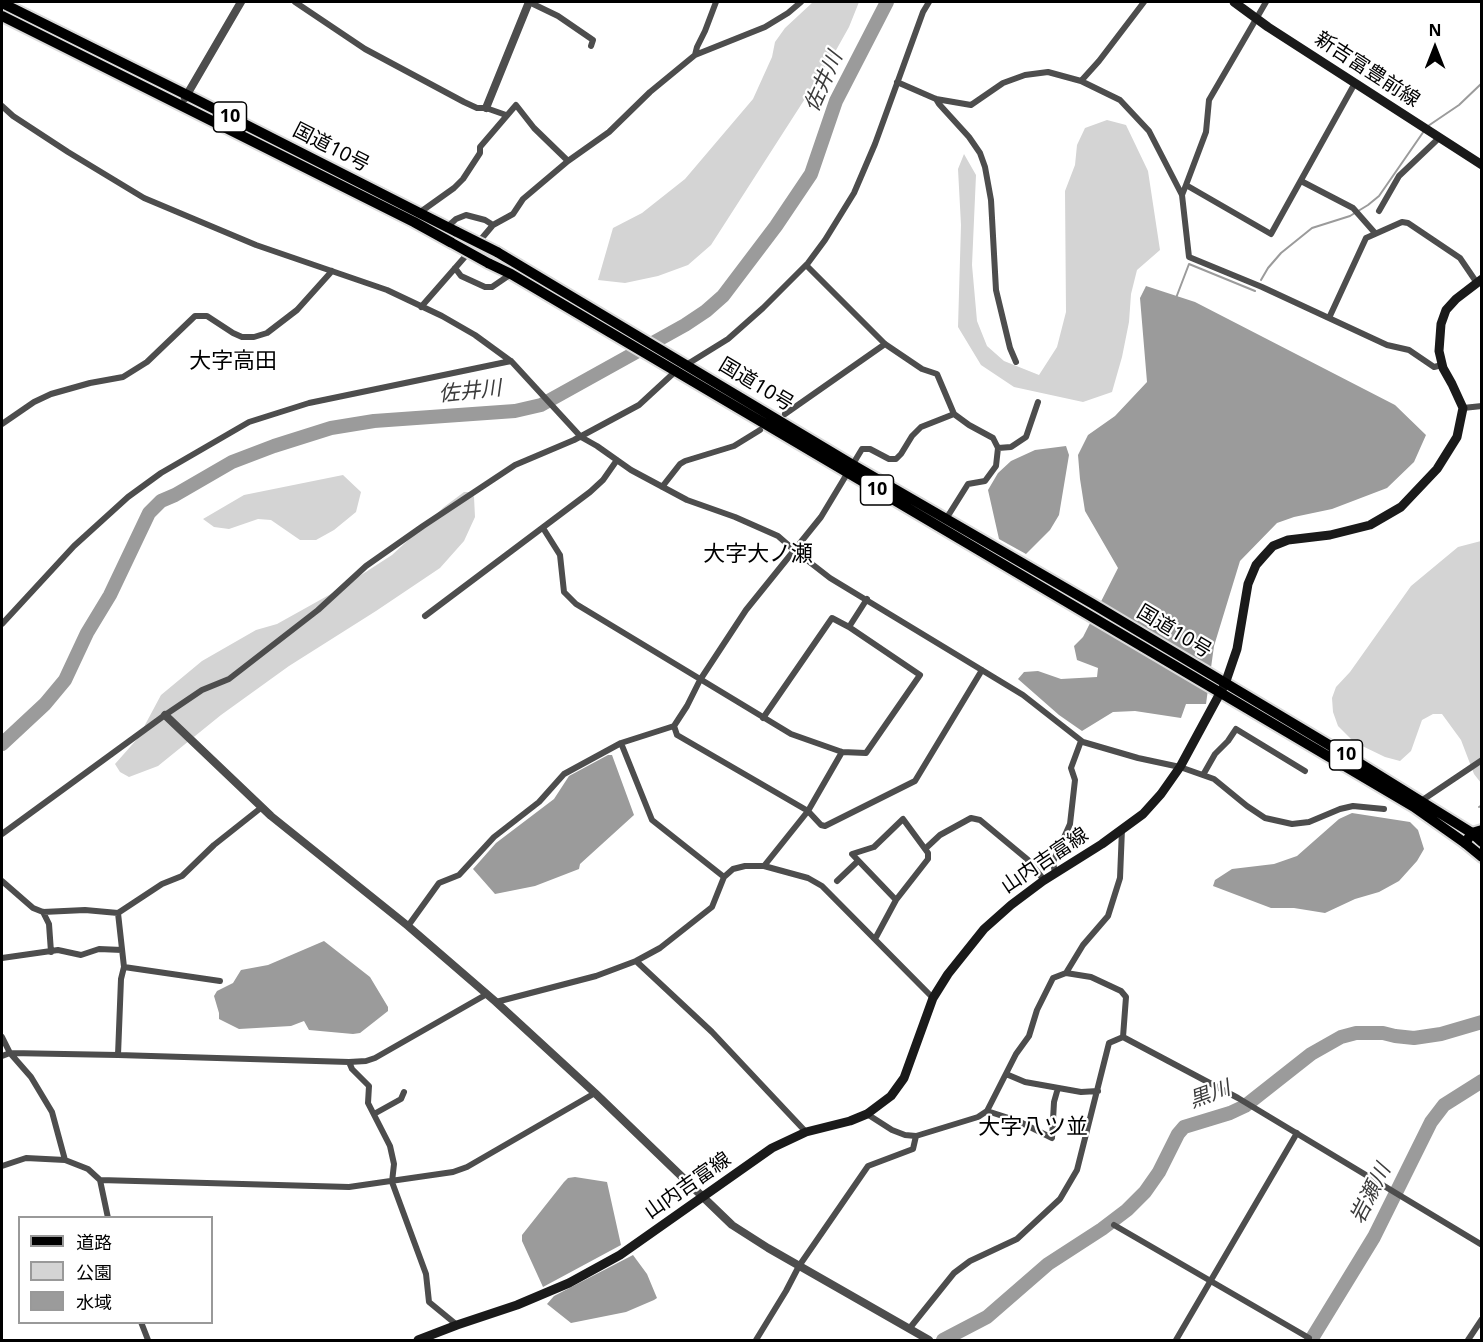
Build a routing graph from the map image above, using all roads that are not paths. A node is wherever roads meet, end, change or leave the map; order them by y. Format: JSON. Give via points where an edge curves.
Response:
{"nodes":[{"id":1,"x":241,"y":2,"type":"edge"},
{"id":2,"x":295,"y":2,"type":"edge"},
{"id":3,"x":529,"y":2,"type":"edge"},
{"id":4,"x":716,"y":2,"type":"edge"},
{"id":5,"x":801,"y":2,"type":"edge"},
{"id":6,"x":929,"y":2,"type":"edge"},
{"id":7,"x":1144,"y":2,"type":"edge"},
{"id":8,"x":1234,"y":2,"type":"edge"},
{"id":9,"x":1266,"y":2,"type":"edge"},
{"id":10,"x":2,"y":3,"type":"edge"},
{"id":11,"x":2,"y":15,"type":"edge"},
{"id":12,"x":1257,"y":18,"type":"junction"},
{"id":13,"x":591,"y":46,"type":"dead end"},
{"id":14,"x":695,"y":55,"type":"junction"},
{"id":15,"x":1081,"y":81,"type":"junction"},
{"id":16,"x":897,"y":82,"type":"junction"},
{"id":17,"x":1355,"y":83,"type":"junction"},
{"id":18,"x":187,"y":95,"type":"junction"},
{"id":19,"x":936,"y":99,"type":"junction"},
{"id":20,"x":2,"y":106,"type":"edge"},
{"id":21,"x":180,"y":106,"type":"junction"},
{"id":22,"x":486,"y":108,"type":"junction"},
{"id":23,"x":506,"y":115,"type":"junction"},
{"id":24,"x":1439,"y":138,"type":"junction"},
{"id":25,"x":568,"y":161,"type":"junction"},
{"id":26,"x":1482,"y":165,"type":"edge"},
{"id":27,"x":1300,"y":182,"type":"junction"},
{"id":28,"x":1186,"y":185,"type":"junction"},
{"id":29,"x":1182,"y":195,"type":"junction"},
{"id":30,"x":1379,"y":211,"type":"dead end"},
{"id":31,"x":419,"y":213,"type":"junction"},
{"id":32,"x":493,"y":225,"type":"junction"},
{"id":33,"x":451,"y":230,"type":"junction"},
{"id":34,"x":1375,"y":233,"type":"junction"},
{"id":35,"x":806,"y":265,"type":"junction"},
{"id":36,"x":455,"y":268,"type":"junction"},
{"id":37,"x":332,"y":270,"type":"junction"},
{"id":38,"x":511,"y":274,"type":"junction"},
{"id":39,"x":1479,"y":281,"type":"edge"},
{"id":40,"x":421,"y":307,"type":"junction"},
{"id":41,"x":1329,"y":318,"type":"junction"},
{"id":42,"x":885,"y":344,"type":"junction"},
{"id":43,"x":511,"y":361,"type":"junction"},
{"id":44,"x":1016,"y":362,"type":"dead end"},
{"id":45,"x":672,"y":365,"type":"junction"},
{"id":46,"x":687,"y":365,"type":"junction"},
{"id":47,"x":1442,"y":365,"type":"junction"},
{"id":48,"x":1038,"y":402,"type":"dead end"},
{"id":49,"x":1482,"y":406,"type":"edge"},
{"id":50,"x":1463,"y":408,"type":"junction"},
{"id":51,"x":785,"y":414,"type":"dead end"},
{"id":52,"x":954,"y":414,"type":"junction"},
{"id":53,"x":2,"y":424,"type":"edge"},
{"id":54,"x":760,"y":430,"type":"dead end"},
{"id":55,"x":581,"y":437,"type":"junction"},
{"id":56,"x":998,"y":448,"type":"junction"},
{"id":57,"x":617,"y":460,"type":"junction"},
{"id":58,"x":850,"y":469,"type":"junction"},
{"id":59,"x":662,"y":487,"type":"junction"},
{"id":60,"x":946,"y":519,"type":"junction"},
{"id":61,"x":543,"y":528,"type":"junction"},
{"id":62,"x":794,"y":550,"type":"junction"},
{"id":63,"x":867,"y":599,"type":"junction"},
{"id":64,"x":425,"y":616,"type":"dead end"},
{"id":65,"x":2,"y":624,"type":"edge"},
{"id":66,"x":849,"y":627,"type":"junction"},
{"id":67,"x":982,"y":670,"type":"junction"},
{"id":68,"x":700,"y":680,"type":"junction"},
{"id":69,"x":1219,"y":687,"type":"junction"},
{"id":70,"x":165,"y":715,"type":"junction"},
{"id":71,"x":763,"y":718,"type":"junction"},
{"id":72,"x":674,"y":726,"type":"junction"},
{"id":73,"x":1081,"y":741,"type":"junction"},
{"id":74,"x":621,"y":743,"type":"junction"},
{"id":75,"x":842,"y":752,"type":"junction"},
{"id":76,"x":1482,"y":760,"type":"edge"},
{"id":77,"x":1180,"y":767,"type":"junction"},
{"id":78,"x":1305,"y":771,"type":"dead end"},
{"id":79,"x":1203,"y":775,"type":"junction"},
{"id":80,"x":1421,"y":801,"type":"junction"},
{"id":81,"x":262,"y":807,"type":"junction"},
{"id":82,"x":1384,"y":809,"type":"dead end"},
{"id":83,"x":808,"y":811,"type":"junction"},
{"id":84,"x":1122,"y":829,"type":"junction"},
{"id":85,"x":2,"y":834,"type":"edge"},
{"id":86,"x":1473,"y":836,"type":"edge"},
{"id":87,"x":1482,"y":842,"type":"edge"},
{"id":88,"x":925,"y":849,"type":"junction"},
{"id":89,"x":1482,"y":857,"type":"edge"},
{"id":90,"x":858,"y":861,"type":"junction"},
{"id":91,"x":764,"y":866,"type":"junction"},
{"id":92,"x":1055,"y":873,"type":"junction"},
{"id":93,"x":724,"y":877,"type":"junction"},
{"id":94,"x":1044,"y":880,"type":"junction"},
{"id":95,"x":2,"y":881,"type":"edge"},
{"id":96,"x":837,"y":881,"type":"dead end"},
{"id":97,"x":896,"y":900,"type":"junction"},
{"id":98,"x":43,"y":912,"type":"junction"},
{"id":99,"x":118,"y":913,"type":"junction"},
{"id":100,"x":408,"y":926,"type":"junction"},
{"id":101,"x":875,"y":939,"type":"junction"},
{"id":102,"x":122,"y":950,"type":"junction"},
{"id":103,"x":51,"y":952,"type":"junction"},
{"id":104,"x":2,"y":958,"type":"edge"},
{"id":105,"x":636,"y":961,"type":"junction"},
{"id":106,"x":124,"y":967,"type":"junction"},
{"id":107,"x":1066,"y":973,"type":"junction"},
{"id":108,"x":220,"y":981,"type":"dead end"},
{"id":109,"x":487,"y":994,"type":"junction"},
{"id":110,"x":933,"y":998,"type":"junction"},
{"id":111,"x":496,"y":1002,"type":"junction"},
{"id":112,"x":2,"y":1037,"type":"edge"},
{"id":113,"x":1124,"y":1037,"type":"junction"},
{"id":114,"x":10,"y":1053,"type":"junction"},
{"id":115,"x":118,"y":1054,"type":"junction"},
{"id":116,"x":2,"y":1056,"type":"edge"},
{"id":117,"x":350,"y":1062,"type":"junction"},
{"id":118,"x":1006,"y":1074,"type":"junction"},
{"id":119,"x":1058,"y":1088,"type":"junction"},
{"id":120,"x":1098,"y":1091,"type":"junction"},
{"id":121,"x":404,"y":1092,"type":"dead end"},
{"id":122,"x":596,"y":1093,"type":"junction"},
{"id":123,"x":987,"y":1111,"type":"junction"},
{"id":124,"x":374,"y":1114,"type":"junction"},
{"id":125,"x":867,"y":1114,"type":"junction"},
{"id":126,"x":806,"y":1132,"type":"junction"},
{"id":127,"x":1297,"y":1133,"type":"junction"},
{"id":128,"x":916,"y":1136,"type":"junction"},
{"id":129,"x":66,"y":1160,"type":"junction"},
{"id":130,"x":2,"y":1166,"type":"edge"},
{"id":131,"x":100,"y":1180,"type":"junction"},
{"id":132,"x":392,"y":1182,"type":"junction"},
{"id":133,"x":704,"y":1197,"type":"junction"},
{"id":134,"x":108,"y":1216,"type":"edge"},
{"id":135,"x":1114,"y":1225,"type":"dead end"},
{"id":136,"x":1482,"y":1245,"type":"edge"},
{"id":137,"x":799,"y":1266,"type":"junction"},
{"id":138,"x":1212,"y":1280,"type":"junction"},
{"id":139,"x":1482,"y":1318,"type":"edge"},
{"id":140,"x":141,"y":1324,"type":"edge"},
{"id":141,"x":458,"y":1324,"type":"junction"},
{"id":142,"x":909,"y":1329,"type":"junction"},
{"id":143,"x":1309,"y":1338,"type":"dead end"},
{"id":144,"x":927,"y":1339,"type":"edge"},
{"id":145,"x":148,"y":1341,"type":"edge"},
{"id":146,"x":418,"y":1341,"type":"edge"},
{"id":147,"x":756,"y":1341,"type":"edge"},
{"id":148,"x":1176,"y":1341,"type":"edge"},
{"id":149,"x":1468,"y":1341,"type":"edge"}],
"edges":[{"from":1,"to":18,"type":"street"},
{"from":2,"to":22,"type":"street","via":[[365,49],[464,102]]},
{"from":3,"to":13,"type":"street","via":[[592,40]]},
{"from":3,"to":22,"type":"street"},
{"from":4,"to":14,"type":"street"},
{"from":5,"to":14,"type":"street","via":[[765,27]]},
{"from":6,"to":16,"type":"street"},
{"from":7,"to":15,"type":"street"},
{"from":8,"to":12,"type":"main road","name":"新吉富豊前線"},
{"from":9,"to":12,"type":"street"},
{"from":10,"to":18,"type":"highway","name":"国道10号","number":"10"},
{"from":11,"to":21,"type":"highway","name":"国道10号","number":"10"},
{"from":12,"to":17,"type":"main road","name":"新吉富豊前線"},
{"from":12,"to":28,"type":"street","via":[[1209,100],[1206,132]]},
{"from":14,"to":25,"type":"street","via":[[609,132]]},
{"from":15,"to":19,"type":"street","via":[[1048,72],[1003,83],[971,105]]},
{"from":15,"to":29,"type":"street","via":[[1120,100],[1149,131]]},
{"from":16,"to":19,"type":"street"},
{"from":16,"to":35,"type":"street","via":[[854,193]]},
{"from":17,"to":24,"type":"main road","name":"新吉富豊前線"},
{"from":17,"to":27,"type":"street"},
{"from":18,"to":21,"type":"street"},
{"from":18,"to":31,"type":"highway","name":"国道10号","number":"10"},
{"from":19,"to":44,"type":"street","via":[[969,136],[985,167],[991,200],[996,290]]},
{"from":20,"to":37,"type":"street","via":[[144,198],[256,245]]},
{"from":21,"to":38,"type":"highway","name":"国道10号","number":"10","bridge":true,"via":[[404,216]]},
{"from":22,"to":23,"type":"street"},
{"from":23,"to":25,"type":"street","via":[[516,105]]},
{"from":23,"to":31,"type":"street","via":[[480,147],[463,179]]},
{"from":24,"to":26,"type":"main road","name":"新吉富豊前線"},
{"from":24,"to":30,"type":"street","via":[[1399,176]]},
{"from":25,"to":32,"type":"street","via":[[523,199],[513,213]]},
{"from":27,"to":28,"type":"street","via":[[1271,234]]},
{"from":27,"to":34,"type":"street","via":[[1353,208]]},
{"from":28,"to":29,"type":"street"},
{"from":29,"to":41,"type":"street","via":[[1189,256]]},
{"from":31,"to":33,"type":"highway","name":"国道10号","number":"10"},
{"from":32,"to":33,"type":"street","via":[[466,215],[456,219]]},
{"from":32,"to":36,"type":"street"},
{"from":33,"to":45,"type":"highway","name":"国道10号","number":"10","bridge":true,"via":[[497,252],[610,319]]},
{"from":34,"to":39,"type":"street","via":[[1402,222],[1408,224],[1460,258]]},
{"from":34,"to":41,"type":"street","via":[[1366,238]]},
{"from":35,"to":42,"type":"street"},
{"from":35,"to":46,"type":"street","via":[[728,339]]},
{"from":36,"to":38,"type":"street","via":[[461,276],[492,287]]},
{"from":36,"to":40,"type":"street"},
{"from":37,"to":40,"type":"street"},
{"from":37,"to":53,"type":"street","via":[[297,310],[267,333],[242,337],[207,316],[195,316],[147,362],[123,377],[51,394]]},
{"from":38,"to":45,"type":"highway","name":"国道10号","number":"10"},
{"from":39,"to":47,"type":"main road","via":[[1446,310],[1440,332]]},
{"from":40,"to":43,"type":"street","via":[[475,335]]},
{"from":41,"to":47,"type":"street","via":[[1387,345],[1409,350],[1434,367]]},
{"from":42,"to":51,"type":"street"},
{"from":42,"to":52,"type":"street","via":[[922,369],[937,374]]},
{"from":43,"to":55,"type":"street"},
{"from":43,"to":65,"type":"street","via":[[309,403],[249,422],[161,473],[128,498],[74,546]]},
{"from":45,"to":46,"type":"highway","name":"国道10号","number":"10"},
{"from":45,"to":55,"type":"street","via":[[645,400]]},
{"from":45,"to":58,"type":"highway","name":"国道10号","number":"10"},
{"from":46,"to":58,"type":"highway","name":"国道10号","number":"10"},
{"from":47,"to":50,"type":"main road"},
{"from":48,"to":56,"type":"street","via":[[1026,437],[1011,447]]},
{"from":49,"to":50,"type":"street"},
{"from":50,"to":69,"type":"main road","name":"山内吉富線","via":[[1454,444],[1434,474],[1401,507],[1355,531],[1288,540],[1273,546],[1263,557],[1248,584],[1237,649]]},
{"from":52,"to":56,"type":"street","via":[[993,438]]},
{"from":52,"to":58,"type":"street","via":[[921,428],[896,459],[865,448]]},
{"from":54,"to":59,"type":"street","via":[[734,446],[685,461]]},
{"from":55,"to":57,"type":"street"},
{"from":55,"to":70,"type":"street","via":[[525,459],[452,507],[366,566],[318,610],[237,673]]},
{"from":56,"to":60,"type":"street","via":[[996,466],[985,481],[968,484]]},
{"from":57,"to":59,"type":"street"},
{"from":57,"to":61,"type":"street","via":[[603,480]]},
{"from":58,"to":60,"type":"highway","name":"国道10号","number":"10"},
{"from":58,"to":62,"type":"street"},
{"from":58,"to":69,"type":"highway","name":"国道10号","number":"10","via":[[1087,614]]},
{"from":59,"to":62,"type":"street","via":[[778,536]]},
{"from":60,"to":69,"type":"highway","name":"国道10号","number":"10","via":[[1093,604]]},
{"from":61,"to":64,"type":"street"},
{"from":61,"to":68,"type":"street","via":[[560,555],[568,598]]},
{"from":62,"to":63,"type":"street"},
{"from":62,"to":68,"type":"street","via":[[746,610]]},
{"from":63,"to":66,"type":"street"},
{"from":63,"to":67,"type":"street"},
{"from":66,"to":71,"type":"street","via":[[832,618]]},
{"from":66,"to":75,"type":"street","via":[[920,675],[866,753]]},
{"from":67,"to":73,"type":"street","via":[[1023,695]]},
{"from":67,"to":83,"type":"street","via":[[915,781],[825,826]]},
{"from":68,"to":71,"type":"street"},
{"from":68,"to":72,"type":"street"},
{"from":69,"to":77,"type":"main road","name":"山内吉富線"},
{"from":69,"to":80,"type":"highway","name":"国道10号","number":"10"},
{"from":69,"to":86,"type":"highway","name":"国道10号","number":"10","via":[[1414,807]]},
{"from":70,"to":81,"type":"street"},
{"from":70,"to":85,"type":"street"},
{"from":71,"to":75,"type":"street","via":[[796,737]]},
{"from":72,"to":74,"type":"street"},
{"from":72,"to":83,"type":"street","via":[[677,735]]},
{"from":73,"to":77,"type":"street"},
{"from":73,"to":92,"type":"street","via":[[1071,768],[1076,780],[1070,824],[1053,862]]},
{"from":74,"to":93,"type":"street","via":[[652,820]]},
{"from":74,"to":100,"type":"street","via":[[564,774],[539,802],[494,837],[459,875],[439,882]]},
{"from":75,"to":83,"type":"street"},
{"from":76,"to":80,"type":"street"},
{"from":77,"to":79,"type":"street"},
{"from":77,"to":84,"type":"main road","name":"山内吉富線","via":[[1143,814]]},
{"from":78,"to":79,"type":"street","via":[[1236,729]]},
{"from":79,"to":82,"type":"street","via":[[1265,818],[1292,824],[1353,806]]},
{"from":80,"to":86,"type":"highway","name":"国道10号","number":"10"},
{"from":81,"to":99,"type":"street","via":[[182,876],[162,884]]},
{"from":81,"to":100,"type":"street"},
{"from":83,"to":91,"type":"street"},
{"from":84,"to":92,"type":"main road","name":"山内吉富線"},
{"from":84,"to":107,"type":"street","via":[[1120,878],[1108,916]]},
{"from":86,"to":87,"type":"highway","number":"10"},
{"from":86,"to":89,"type":"highway","number":"10"},
{"from":88,"to":90,"type":"street","via":[[903,819],[874,847],[852,855]]},
{"from":88,"to":94,"type":"street","via":[[940,835],[971,818],[981,820],[1027,859]]},
{"from":88,"to":97,"type":"street","via":[[928,859]]},
{"from":90,"to":96,"type":"street"},
{"from":90,"to":97,"type":"street"},
{"from":91,"to":93,"type":"street","via":[[733,869]]},
{"from":91,"to":101,"type":"street","via":[[822,886]]},
{"from":92,"to":94,"type":"main road","name":"山内吉富線"},
{"from":93,"to":105,"type":"street","via":[[712,907],[660,948]]},
{"from":94,"to":110,"type":"main road","name":"山内吉富線","via":[[984,929]]},
{"from":95,"to":98,"type":"street"},
{"from":97,"to":101,"type":"street"},
{"from":98,"to":99,"type":"street"},
{"from":98,"to":103,"type":"street","via":[[50,924]]},
{"from":99,"to":102,"type":"street"},
{"from":100,"to":109,"type":"street"},
{"from":101,"to":110,"type":"street"},
{"from":102,"to":103,"type":"street","via":[[99,949],[81,955]]},
{"from":102,"to":106,"type":"street"},
{"from":103,"to":104,"type":"street"},
{"from":105,"to":111,"type":"street","via":[[596,976]]},
{"from":105,"to":126,"type":"street","via":[[712,1032]]},
{"from":106,"to":108,"type":"street"},
{"from":106,"to":115,"type":"street"},
{"from":107,"to":113,"type":"street","via":[[1090,977],[1121,991],[1126,997]]},
{"from":107,"to":118,"type":"street","via":[[1053,978],[1029,1036]]},
{"from":109,"to":111,"type":"street"},
{"from":109,"to":117,"type":"street","via":[[375,1058]]},
{"from":110,"to":125,"type":"main road","name":"山内吉富線","via":[[904,1078],[891,1096]]},
{"from":111,"to":122,"type":"street"},
{"from":112,"to":114,"type":"street"},
{"from":113,"to":120,"type":"street","via":[[1109,1043]]},
{"from":113,"to":127,"type":"street"},
{"from":114,"to":115,"type":"street"},
{"from":114,"to":116,"type":"street"},
{"from":114,"to":129,"type":"street","via":[[31,1077],[52,1113]]},
{"from":115,"to":117,"type":"street"},
{"from":117,"to":124,"type":"street","via":[[369,1086],[368,1103]]},
{"from":118,"to":119,"type":"street"},
{"from":118,"to":123,"type":"street"},
{"from":119,"to":120,"type":"street"},
{"from":119,"to":123,"type":"street","via":[[1052,1138],[1018,1120]]},
{"from":120,"to":142,"type":"street","via":[[1077,1170],[1060,1199],[1017,1239],[954,1273]]},
{"from":121,"to":124,"type":"street","via":[[401,1099]]},
{"from":122,"to":132,"type":"street","via":[[467,1167]]},
{"from":122,"to":133,"type":"street"},
{"from":123,"to":128,"type":"street"},
{"from":124,"to":132,"type":"street","via":[[390,1146]]},
{"from":125,"to":126,"type":"main road","name":"山内吉富線"},
{"from":125,"to":128,"type":"street","via":[[892,1130]]},
{"from":126,"to":133,"type":"main road","name":"山内吉富線","via":[[772,1148]]},
{"from":127,"to":136,"type":"street"},
{"from":127,"to":138,"type":"street"},
{"from":128,"to":137,"type":"street","via":[[913,1149],[868,1166]]},
{"from":129,"to":130,"type":"street","via":[[26,1158]]},
{"from":129,"to":131,"type":"street","via":[[88,1169]]},
{"from":131,"to":132,"type":"street","via":[[350,1187]]},
{"from":131,"to":134,"type":"street"},
{"from":132,"to":141,"type":"street","via":[[426,1274],[429,1302]]},
{"from":133,"to":137,"type":"street","via":[[732,1225]]},
{"from":133,"to":141,"type":"main road","name":"山内吉富線","via":[[620,1255],[569,1283]]},
{"from":135,"to":138,"type":"street"},
{"from":137,"to":142,"type":"street"},
{"from":137,"to":147,"type":"street"},
{"from":138,"to":143,"type":"street"},
{"from":138,"to":148,"type":"street"},
{"from":139,"to":149,"type":"street"},
{"from":140,"to":145,"type":"street"},
{"from":141,"to":146,"type":"main road","name":"山内吉富線"},
{"from":142,"to":144,"type":"street"}]}
